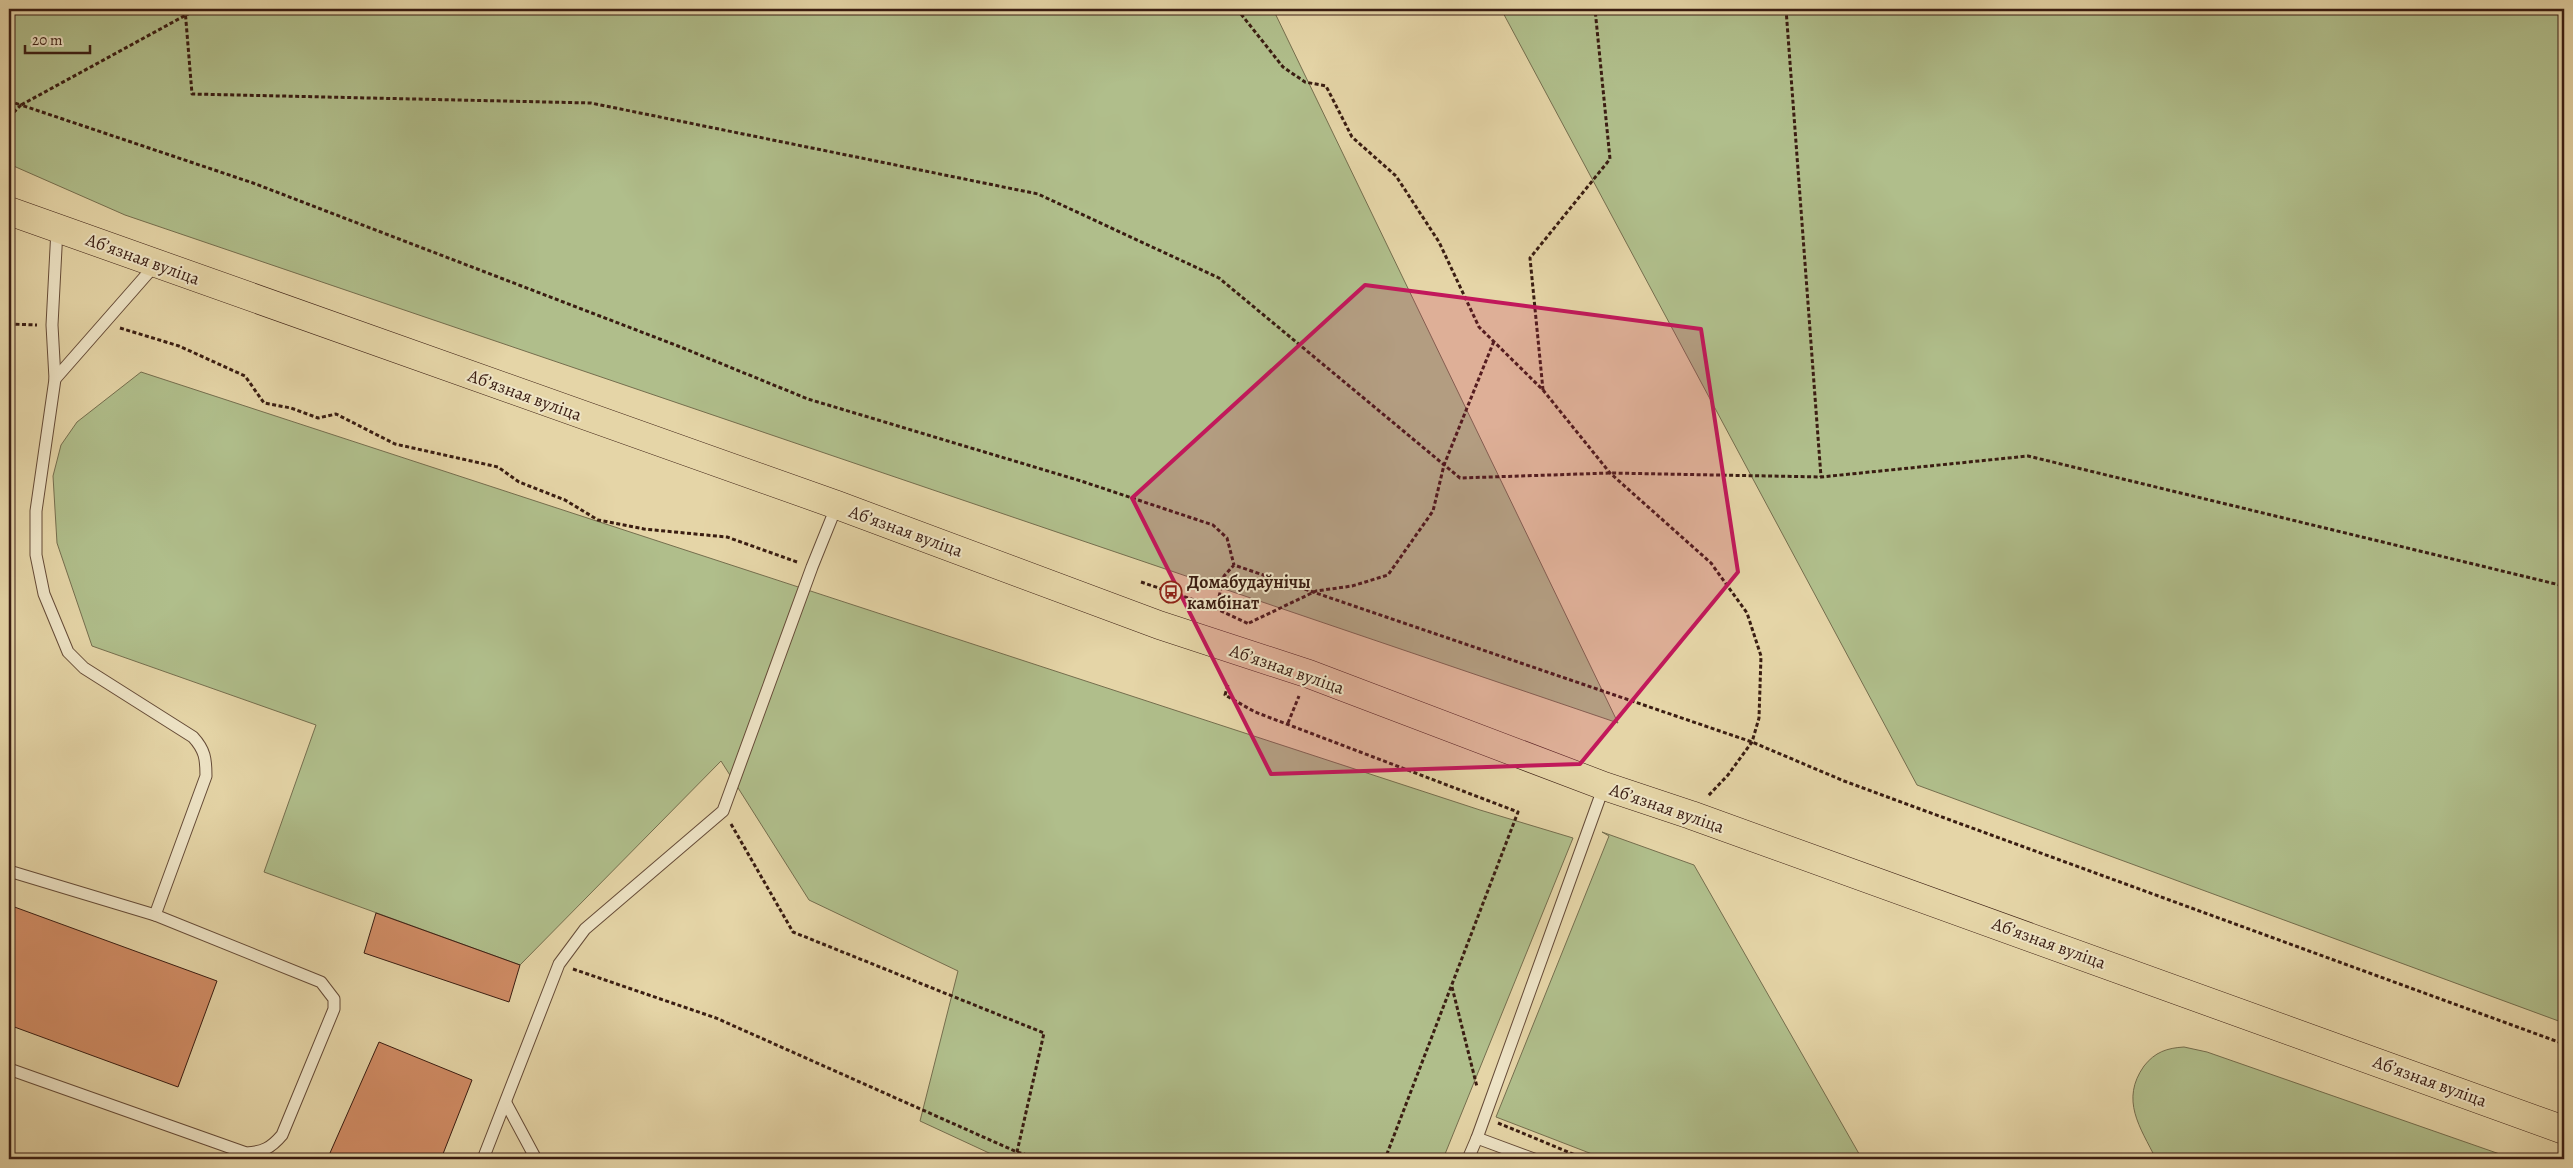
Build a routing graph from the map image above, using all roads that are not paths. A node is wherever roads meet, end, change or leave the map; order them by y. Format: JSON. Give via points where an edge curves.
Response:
{"nodes":[{"id":1,"x":9,"y":210,"type":"edge"},
{"id":2,"x":57,"y":229,"type":"junction"},
{"id":3,"x":156,"y":264,"type":"junction"},
{"id":4,"x":55,"y":379,"type":"junction"},
{"id":5,"x":837,"y":505,"type":"junction"},
{"id":6,"x":1604,"y":786,"type":"junction"},
{"id":7,"x":9,"y":871,"type":"edge"},
{"id":8,"x":155,"y":915,"type":"junction"},
{"id":9,"x":9,"y":1069,"type":"edge"},
{"id":10,"x":506,"y":1103,"type":"junction"},
{"id":11,"x":2564,"y":1130,"type":"edge"},
{"id":12,"x":1477,"y":1138,"type":"junction"},
{"id":13,"x":483,"y":1159,"type":"edge"},
{"id":14,"x":536,"y":1159,"type":"edge"},
{"id":15,"x":1468,"y":1159,"type":"edge"},
{"id":16,"x":1534,"y":1159,"type":"edge"}],
"edges":[{"from":1,"to":2,"type":"main road","name":"Абʼязная вуліца"},
{"from":2,"to":3,"type":"main road","name":"Абʼязная вуліца"},
{"from":2,"to":4,"type":"lane","via":[[52,326]]},
{"from":3,"to":4,"type":"lane"},
{"from":3,"to":5,"type":"main road","name":"Абʼязная вуліца"},
{"from":4,"to":8,"type":"lane","via":[[36,520],[36,555],[44,594],[56,628],[68,652],[84,668],[193,737],[203,747],[206,760],[206,776]]},
{"from":5,"to":6,"type":"main road","name":"Абʼязная вуліца","via":[[1159,624],[1309,674]]},
{"from":5,"to":10,"type":"lane","via":[[723,811],[584,929],[559,964]]},
{"from":6,"to":11,"type":"main road","name":"Абʼязная вуліца"},
{"from":6,"to":12,"type":"lane"},
{"from":7,"to":8,"type":"lane"},
{"from":8,"to":9,"type":"lane","via":[[321,982],[334,999],[334,1009],[282,1135],[271,1147],[246,1153]]},
{"from":10,"to":13,"type":"lane"},
{"from":10,"to":14,"type":"lane"},
{"from":12,"to":15,"type":"lane"},
{"from":12,"to":16,"type":"lane"}]}
